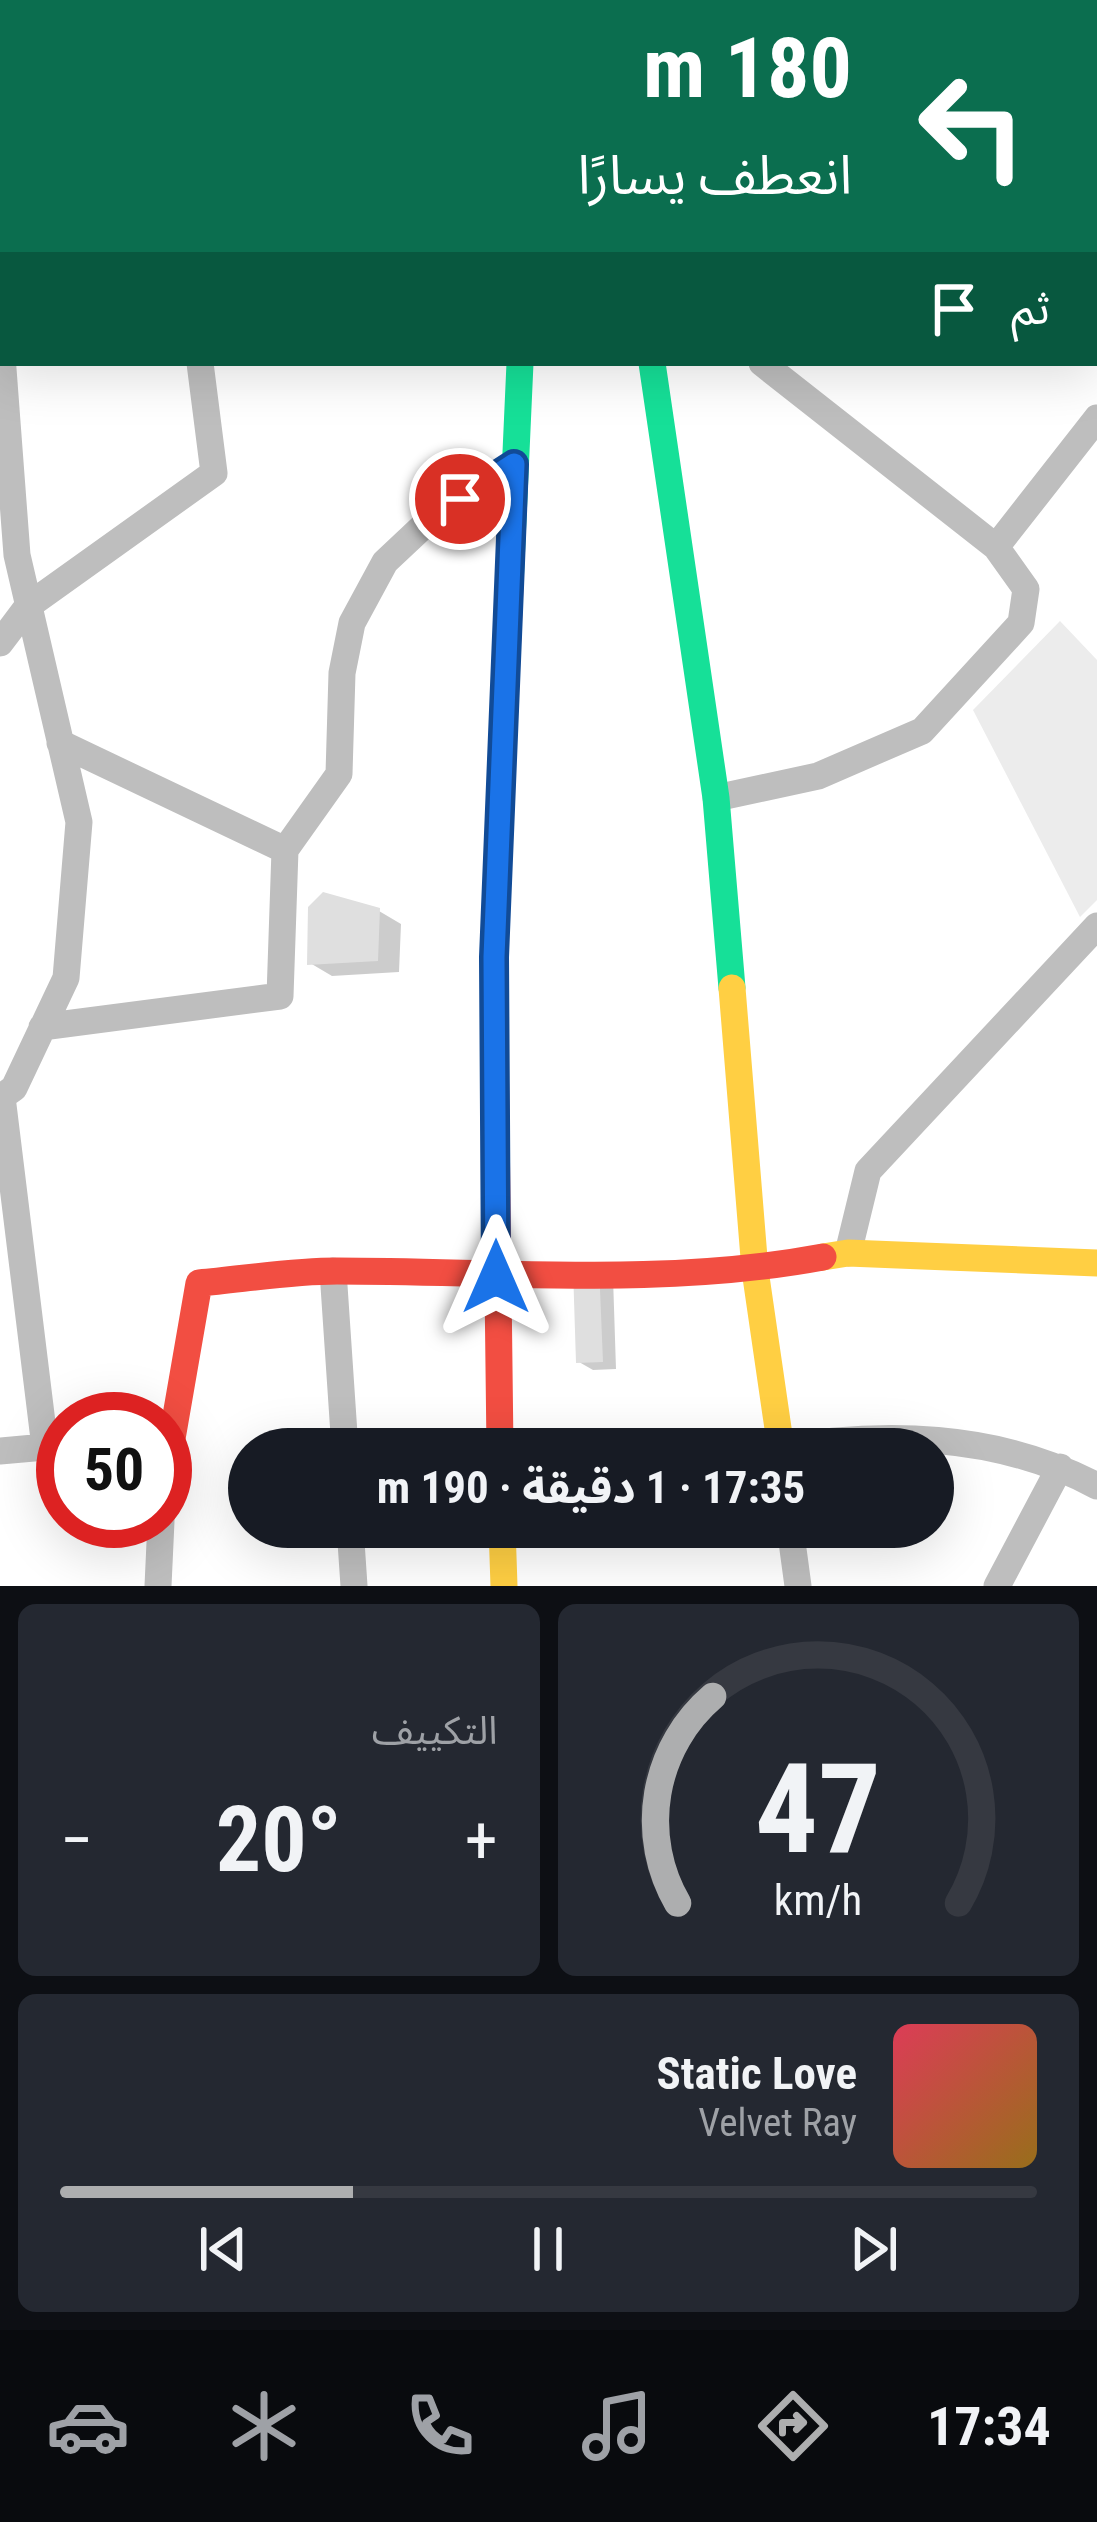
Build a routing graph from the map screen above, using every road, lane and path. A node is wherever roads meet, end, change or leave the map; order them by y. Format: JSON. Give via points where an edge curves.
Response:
{"nodes":[{"id":1,"x":3,"y":366,"type":"edge"},
{"id":2,"x":200,"y":366,"type":"edge"},
{"id":3,"x":520,"y":366,"type":"edge"},
{"id":4,"x":660,"y":366,"type":"edge"},
{"id":5,"x":766,"y":366,"type":"edge"},
{"id":6,"x":1097,"y":418,"type":"edge"},
{"id":7,"x":514,"y":464,"type":"junction"},
{"id":8,"x":996,"y":548,"type":"junction"},
{"id":9,"x":28,"y":607,"type":"junction"},
{"id":10,"x":0,"y":643,"type":"edge"},
{"id":11,"x":59,"y":743,"type":"junction"},
{"id":12,"x":716,"y":798,"type":"junction"},
{"id":13,"x":286,"y":850,"type":"junction"},
{"id":14,"x":1097,"y":926,"type":"edge"},
{"id":15,"x":42,"y":1028,"type":"junction"},
{"id":16,"x":1,"y":1098,"type":"edge"},
{"id":17,"x":848,"y":1253,"type":"junction"},
{"id":18,"x":1097,"y":1263,"type":"edge"},
{"id":19,"x":755,"y":1270,"type":"junction"},
{"id":20,"x":333,"y":1271,"type":"junction"},
{"id":21,"x":496,"y":1277,"type":"junction"},
{"id":22,"x":0,"y":1323,"type":"edge"},
{"id":23,"x":30,"y":1323,"type":"junction"},
{"id":24,"x":180,"y":1392,"type":"edge"},
{"id":25,"x":344,"y":1428,"type":"edge"},
{"id":26,"x":500,"y":1428,"type":"edge"},
{"id":27,"x":778,"y":1428,"type":"edge"},
{"id":28,"x":954,"y":1443,"type":"edge"},
{"id":29,"x":0,"y":1451,"type":"edge"},
{"id":30,"x":1060,"y":1467,"type":"junction"},
{"id":31,"x":1097,"y":1486,"type":"edge"},
{"id":32,"x":160,"y":1548,"type":"edge"},
{"id":33,"x":351,"y":1548,"type":"edge"},
{"id":34,"x":503,"y":1548,"type":"edge"},
{"id":35,"x":793,"y":1548,"type":"edge"},
{"id":36,"x":158,"y":1586,"type":"edge"},
{"id":37,"x":354,"y":1586,"type":"edge"},
{"id":38,"x":504,"y":1586,"type":"edge"},
{"id":39,"x":798,"y":1586,"type":"edge"},
{"id":40,"x":997,"y":1586,"type":"edge"}],
"edges":[{"from":1,"to":9,"type":"street"},
{"from":2,"to":9,"type":"street","via":[[214,473]]},
{"from":3,"to":7,"type":"street"},
{"from":4,"to":12,"type":"street"},
{"from":5,"to":8,"type":"street"},
{"from":6,"to":8,"type":"street"},
{"from":7,"to":13,"type":"street","via":[[434,516],[385,562],[352,623],[339,774]]},
{"from":7,"to":21,"type":"street","via":[[494,957]]},
{"from":8,"to":12,"type":"street","via":[[1026,589],[1022,623],[922,731],[818,776]]},
{"from":9,"to":10,"type":"street"},
{"from":9,"to":11,"type":"street"},
{"from":11,"to":13,"type":"street"},
{"from":11,"to":15,"type":"street","via":[[79,823],[66,978]]},
{"from":12,"to":19,"type":"street"},
{"from":13,"to":15,"type":"street","via":[[280,996]]},
{"from":14,"to":17,"type":"street","via":[[868,1171]]},
{"from":15,"to":16,"type":"street","via":[[14,1088]]},
{"from":16,"to":23,"type":"street"},
{"from":17,"to":18,"type":"street"},
{"from":17,"to":19,"type":"street"},
{"from":19,"to":21,"type":"street"},
{"from":19,"to":27,"type":"street"},
{"from":20,"to":21,"type":"street"},
{"from":20,"to":24,"type":"street","via":[[199,1282]]},
{"from":20,"to":25,"type":"street"},
{"from":21,"to":26,"type":"street"},
{"from":22,"to":23,"type":"street"},
{"from":23,"to":29,"type":"street","via":[[45,1447]]},
{"from":28,"to":30,"type":"street"},
{"from":30,"to":31,"type":"street"},
{"from":30,"to":40,"type":"street"},
{"from":32,"to":36,"type":"street"},
{"from":33,"to":37,"type":"street"},
{"from":34,"to":38,"type":"street"},
{"from":35,"to":39,"type":"street"}]}
